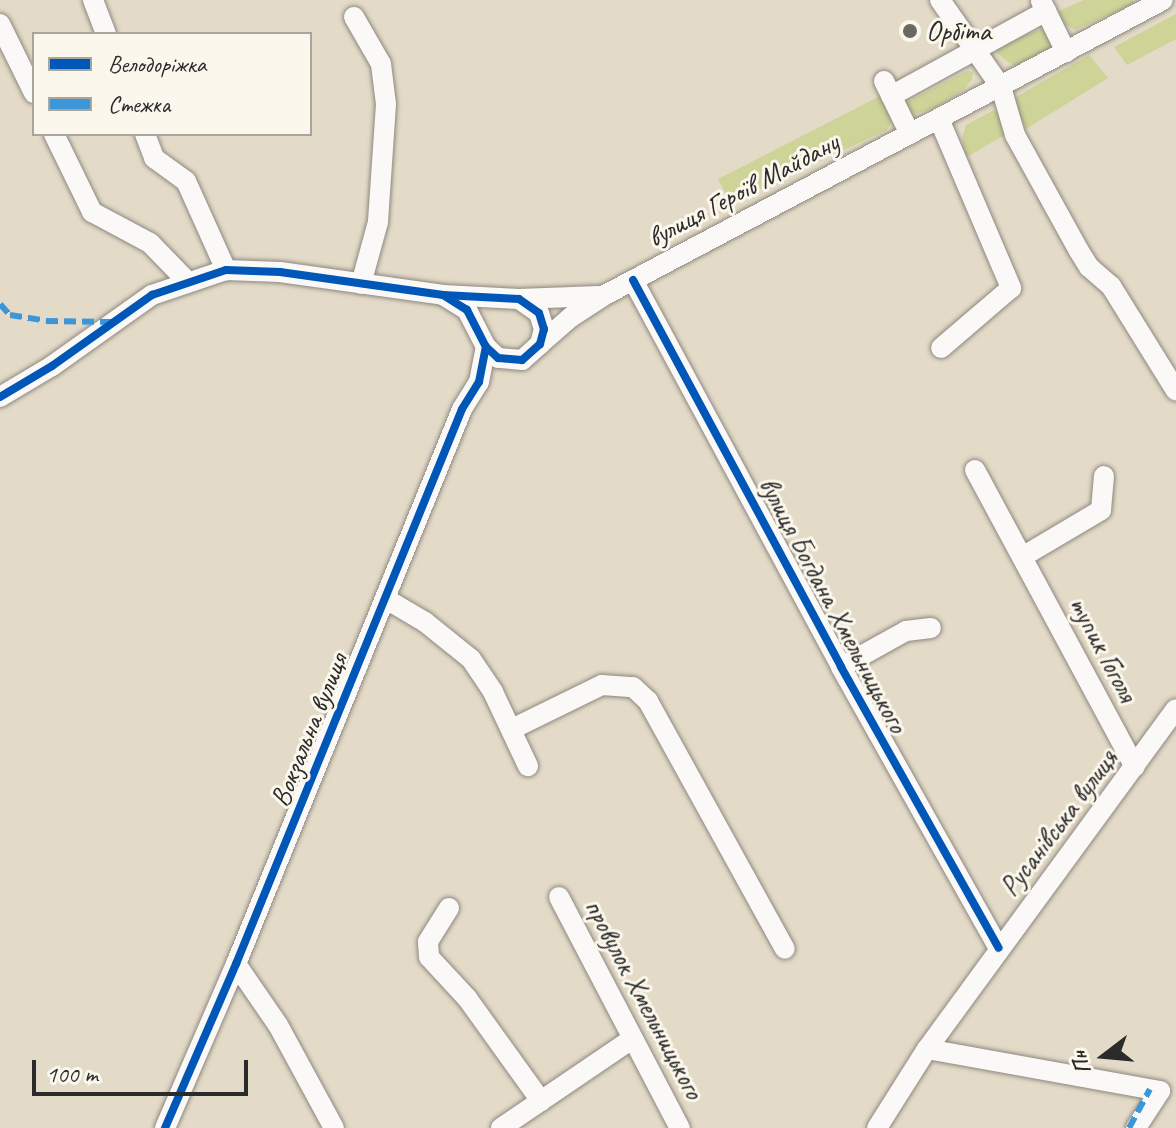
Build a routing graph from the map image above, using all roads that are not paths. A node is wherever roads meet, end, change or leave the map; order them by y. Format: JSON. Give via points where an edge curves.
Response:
{"nodes":[{"id":1,"x":93,"y":0,"type":"edge"},
{"id":2,"x":940,"y":0,"type":"edge"},
{"id":3,"x":1163,"y":0,"type":"edge"},
{"id":4,"x":1043,"y":5,"type":"edge"},
{"id":5,"x":354,"y":17,"type":"dead end"},
{"id":6,"x":0,"y":24,"type":"edge"},
{"id":7,"x":105,"y":32,"type":"edge"},
{"id":8,"x":974,"y":49,"type":"junction"},
{"id":9,"x":1066,"y":52,"type":"junction"},
{"id":10,"x":1001,"y":87,"type":"junction"},
{"id":11,"x":32,"y":89,"type":"edge"},
{"id":12,"x":939,"y":119,"type":"junction"},
{"id":13,"x":910,"y":134,"type":"junction"},
{"id":14,"x":55,"y":136,"type":"edge"},
{"id":15,"x":146,"y":136,"type":"edge"},
{"id":16,"x":226,"y":270,"type":"junction"},
{"id":17,"x":633,"y":280,"type":"junction"},
{"id":18,"x":187,"y":281,"type":"junction"},
{"id":19,"x":361,"y":284,"type":"junction"},
{"id":20,"x":443,"y":295,"type":"junction"},
{"id":21,"x":603,"y":296,"type":"junction"},
{"id":22,"x":511,"y":299,"type":"junction"},
{"id":23,"x":484,"y":343,"type":"junction"},
{"id":24,"x":540,"y":344,"type":"junction"},
{"id":25,"x":941,"y":348,"type":"dead end"},
{"id":26,"x":514,"y":361,"type":"junction"},
{"id":27,"x":479,"y":382,"type":"junction"},
{"id":28,"x":1176,"y":391,"type":"edge"},
{"id":29,"x":0,"y":397,"type":"edge"},
{"id":30,"x":975,"y":470,"type":"dead end"},
{"id":31,"x":1104,"y":476,"type":"dead end"},
{"id":32,"x":1022,"y":557,"type":"junction"},
{"id":33,"x":386,"y":599,"type":"junction"},
{"id":34,"x":931,"y":628,"type":"dead end"},
{"id":35,"x":841,"y":667,"type":"junction"},
{"id":36,"x":1173,"y":717,"type":"edge"},
{"id":37,"x":512,"y":729,"type":"junction"},
{"id":38,"x":528,"y":766,"type":"dead end"},
{"id":39,"x":1135,"y":767,"type":"junction"},
{"id":40,"x":559,"y":897,"type":"dead end"},
{"id":41,"x":449,"y":908,"type":"dead end"},
{"id":42,"x":999,"y":948,"type":"junction"},
{"id":43,"x":785,"y":949,"type":"dead end"},
{"id":44,"x":236,"y":964,"type":"junction"},
{"id":45,"x":632,"y":1039,"type":"junction"},
{"id":46,"x":927,"y":1049,"type":"junction"},
{"id":47,"x":541,"y":1101,"type":"junction"},
{"id":48,"x":165,"y":1128,"type":"edge"},
{"id":49,"x":334,"y":1128,"type":"edge"},
{"id":50,"x":501,"y":1128,"type":"edge"},
{"id":51,"x":680,"y":1128,"type":"edge"},
{"id":52,"x":877,"y":1128,"type":"edge"},
{"id":53,"x":1136,"y":1128,"type":"edge"}],
"edges":[{"from":1,"to":7,"type":"street"},
{"from":2,"to":8,"type":"street"},
{"from":3,"to":9,"type":"street","name":"вулиця Героїв Майдану"},
{"from":4,"to":8,"type":"street"},
{"from":4,"to":9,"type":"street"},
{"from":5,"to":19,"type":"street","via":[[381,64],[386,104],[378,222]]},
{"from":6,"to":11,"type":"street"},
{"from":8,"to":10,"type":"street"},
{"from":8,"to":13,"type":"street","via":[[887,88]]},
{"from":9,"to":10,"type":"street","name":"вулиця Героїв Майдану"},
{"from":10,"to":12,"type":"street","name":"вулиця Героїв Майдану"},
{"from":10,"to":28,"type":"street","via":[[1015,135],[1079,251],[1111,286]]},
{"from":12,"to":13,"type":"street","name":"вулиця Героїв Майдану"},
{"from":12,"to":25,"type":"street","via":[[1011,288]]},
{"from":13,"to":17,"type":"street","name":"вулиця Героїв Майдану"},
{"from":14,"to":18,"type":"street","via":[[92,212],[150,243]]},
{"from":15,"to":16,"type":"street","via":[[154,158],[186,181]]},
{"from":16,"to":18,"type":"street","name":"вулиця Героїв Майдану"},
{"from":16,"to":19,"type":"street","name":"вулиця Героїв Майдану"},
{"from":17,"to":21,"type":"street","name":"вулиця Героїв Майдану"},
{"from":17,"to":35,"type":"street","name":"вулиця Богдана Хмельницького"},
{"from":18,"to":29,"type":"street","name":"вулиця Героїв Майдану","via":[[152,295]]},
{"from":19,"to":20,"type":"street","name":"вулиця Героїв Майдану"},
{"from":20,"to":22,"type":"street","name":"вулиця Героїв Майдану"},
{"from":20,"to":23,"type":"street","via":[[467,310]]},
{"from":21,"to":22,"type":"street","name":"вулиця Героїв Майдану"},
{"from":21,"to":24,"type":"street","name":"вулиця Героїв Майдану"},
{"from":22,"to":23,"type":"street","via":[[485,315]]},
{"from":22,"to":24,"type":"street","via":[[539,313],[544,329]]},
{"from":23,"to":26,"type":"street","via":[[498,358]]},
{"from":23,"to":27,"type":"street","name":"Вокзальна вулиця"},
{"from":24,"to":26,"type":"street","name":"вулиця Героїв Майдану","via":[[529,356]]},
{"from":26,"to":27,"type":"street","name":"Вокзальна вулиця"},
{"from":27,"to":33,"type":"street","name":"Вокзальна вулиця","via":[[462,409]]},
{"from":30,"to":32,"type":"street","name":"тупик Гоголя"},
{"from":31,"to":32,"type":"street","via":[[1101,510]]},
{"from":32,"to":39,"type":"street","name":"тупик Гоголя"},
{"from":33,"to":37,"type":"street","via":[[471,659]]},
{"from":33,"to":44,"type":"street","name":"Вокзальна вулиця"},
{"from":34,"to":35,"type":"street","name":"вулиця Богдана Хмельницького","via":[[906,631]]},
{"from":35,"to":42,"type":"street","name":"вулиця Богдана Хмельницького"},
{"from":36,"to":39,"type":"street","name":"Русанівська вулиця"},
{"from":37,"to":38,"type":"street"},
{"from":37,"to":43,"type":"street","via":[[602,685],[633,687],[648,701]]},
{"from":39,"to":42,"type":"street","name":"Русанівська вулиця"},
{"from":40,"to":45,"type":"street","name":"провулок Хмельницького"},
{"from":41,"to":47,"type":"street","via":[[428,942],[429,957],[467,998]]},
{"from":42,"to":46,"type":"street","name":"Русанівська вулиця"},
{"from":44,"to":48,"type":"street","name":"Вокзальна вулиця"},
{"from":44,"to":49,"type":"street","via":[[278,1025]]},
{"from":45,"to":47,"type":"street"},
{"from":45,"to":51,"type":"street","name":"провулок Хмельницького"},
{"from":46,"to":52,"type":"street","name":"Русанівська вулиця"},
{"from":46,"to":53,"type":"street","via":[[1160,1091]]},
{"from":47,"to":50,"type":"street"}]}
